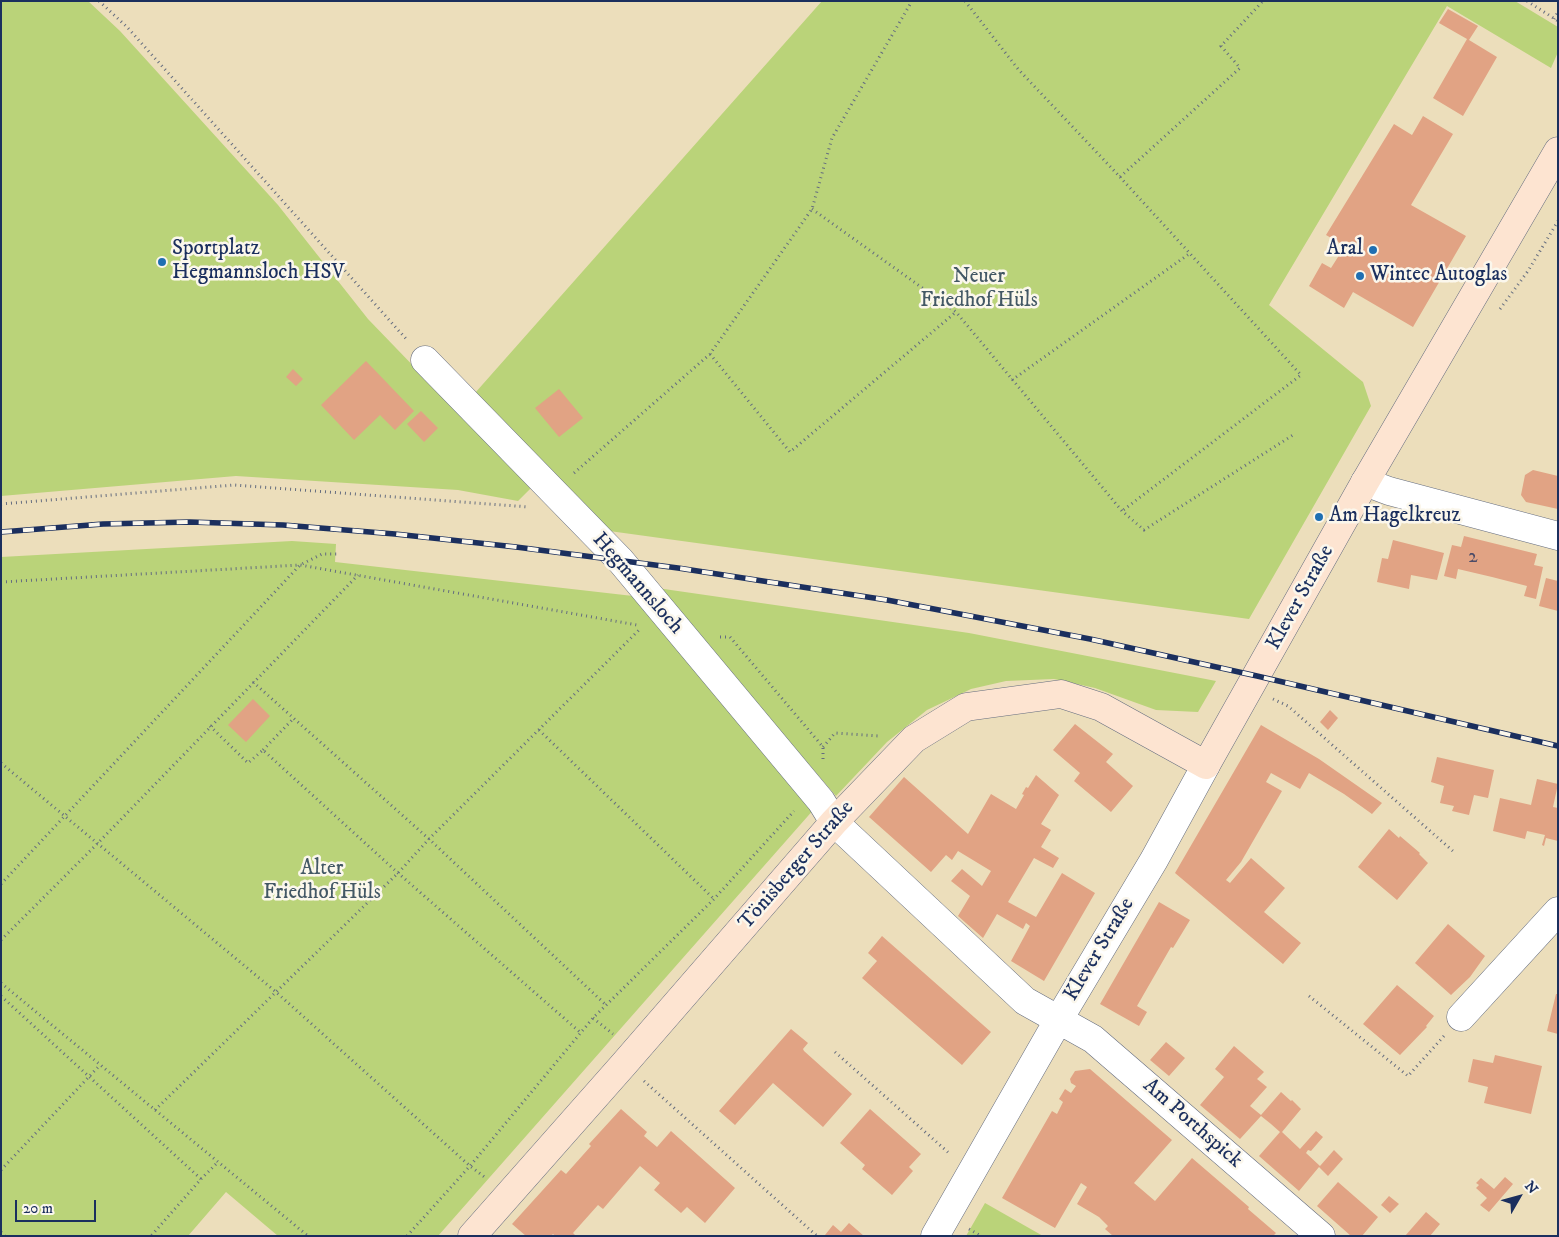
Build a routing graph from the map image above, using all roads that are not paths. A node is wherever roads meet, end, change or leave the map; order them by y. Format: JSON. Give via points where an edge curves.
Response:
{"nodes":[{"id":1,"x":1558,"y":151,"type":"edge"},
{"id":2,"x":425,"y":360,"type":"road end"},
{"id":3,"x":1364,"y":482,"type":"junction"},
{"id":4,"x":1558,"y":536,"type":"edge"},
{"id":5,"x":1206,"y":765,"type":"junction"},
{"id":6,"x":834,"y":822,"type":"junction"},
{"id":7,"x":1558,"y":911,"type":"edge"},
{"id":8,"x":1461,"y":1017,"type":"road end"},
{"id":9,"x":1059,"y":1019,"type":"junction"},
{"id":10,"x":472,"y":1236,"type":"edge"},
{"id":11,"x":935,"y":1236,"type":"edge"},
{"id":12,"x":1321,"y":1236,"type":"edge"}],
"edges":[{"from":1,"to":3,"type":"street","name":"Klever Straße"},
{"from":2,"to":6,"type":"street","name":"Hegmannsloch","via":[[620,560],[821,802]]},
{"from":3,"to":4,"type":"street"},
{"from":3,"to":5,"type":"street","name":"Klever Straße"},
{"from":5,"to":6,"type":"street","name":"Tönisberger Straße","via":[[1101,707],[1061,694],[966,708],[914,739]]},
{"from":5,"to":9,"type":"street","name":"Klever Straße","via":[[1154,860]]},
{"from":6,"to":9,"type":"street","name":"Klever Straße","via":[[1025,1001]]},
{"from":6,"to":10,"type":"street","name":"Tönisberger Straße"},
{"from":7,"to":8,"type":"street"},
{"from":9,"to":11,"type":"street","name":"Klever Straße"},
{"from":9,"to":12,"type":"street","name":"Am Porthspick","via":[[1093,1039]]}]}
